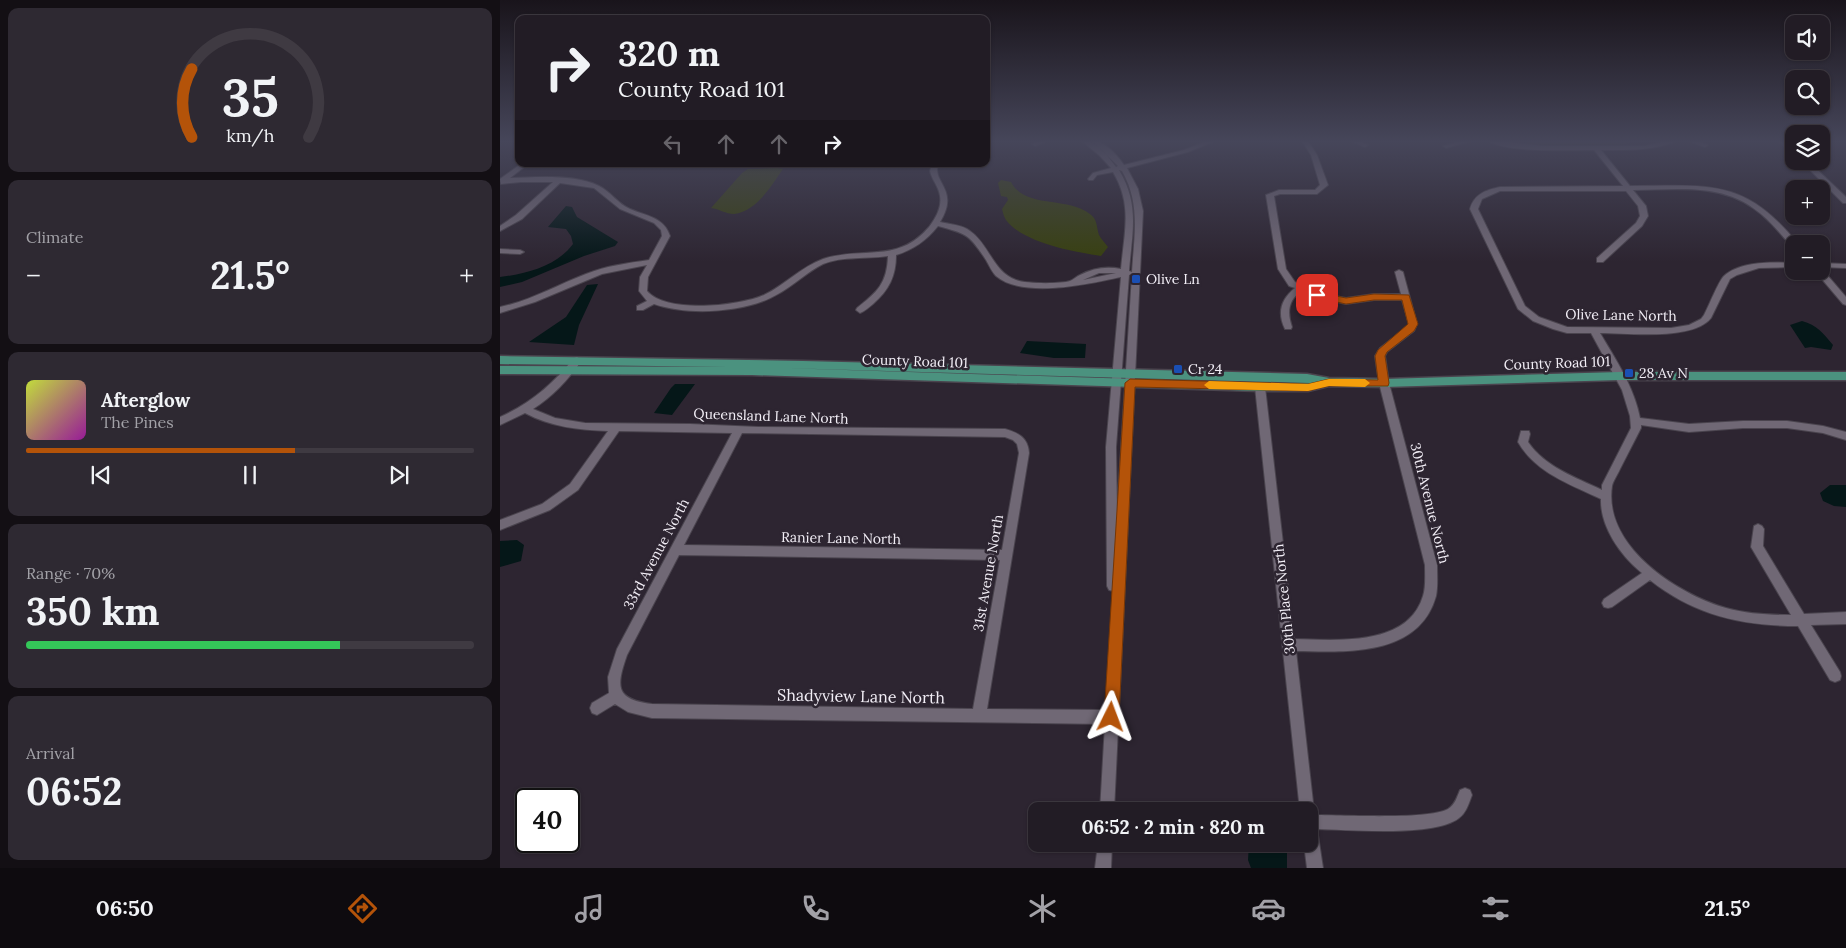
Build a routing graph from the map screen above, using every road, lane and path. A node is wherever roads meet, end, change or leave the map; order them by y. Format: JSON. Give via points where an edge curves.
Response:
{"nodes":[{"id":1,"x":558,"y":181,"type":"edge"},
{"id":2,"x":563,"y":182,"type":"edge"},
{"id":3,"x":938,"y":182,"type":"edge"},
{"id":4,"x":1123,"y":182,"type":"edge"},
{"id":5,"x":1131,"y":182,"type":"edge"},
{"id":6,"x":1323,"y":182,"type":"edge"},
{"id":7,"x":1623,"y":182,"type":"edge"},
{"id":8,"x":1826,"y":182,"type":"edge"},
{"id":9,"x":1628,"y":188,"type":"junction"},
{"id":10,"x":1846,"y":201,"type":"edge"},
{"id":11,"x":936,"y":223,"type":"junction"},
{"id":12,"x":500,"y":229,"type":"edge"},
{"id":13,"x":1786,"y":235,"type":"edge"},
{"id":14,"x":500,"y":250,"type":"edge"},
{"id":15,"x":520,"y":252,"type":"dead end"},
{"id":16,"x":892,"y":254,"type":"junction"},
{"id":17,"x":1600,"y":260,"type":"dead end"},
{"id":18,"x":650,"y":262,"type":"junction"},
{"id":19,"x":1785,"y":265,"type":"edge"},
{"id":20,"x":1830,"y":265,"type":"edge"},
{"id":21,"x":1846,"y":266,"type":"edge"},
{"id":22,"x":1399,"y":272,"type":"dead end"},
{"id":23,"x":1124,"y":273,"type":"junction"},
{"id":24,"x":1137,"y":274,"type":"junction"},
{"id":25,"x":1827,"y":280,"type":"edge"},
{"id":26,"x":1299,"y":289,"type":"junction"},
{"id":27,"x":1406,"y":297,"type":"junction"},
{"id":28,"x":653,"y":301,"type":"junction"},
{"id":29,"x":1846,"y":302,"type":"edge"},
{"id":30,"x":640,"y":308,"type":"dead end"},
{"id":31,"x":500,"y":310,"type":"edge"},
{"id":32,"x":860,"y":310,"type":"dead end"},
{"id":33,"x":1288,"y":327,"type":"dead end"},
{"id":34,"x":1594,"y":330,"type":"junction"},
{"id":35,"x":500,"y":360,"type":"edge"},
{"id":36,"x":577,"y":360,"type":"junction"},
{"id":37,"x":500,"y":370,"type":"edge"},
{"id":38,"x":569,"y":370,"type":"junction"},
{"id":39,"x":1620,"y":376,"type":"junction"},
{"id":40,"x":1846,"y":376,"type":"edge"},
{"id":41,"x":1116,"y":377,"type":"junction"},
{"id":42,"x":1130,"y":378,"type":"junction"},
{"id":43,"x":1329,"y":382,"type":"junction"},
{"id":44,"x":1384,"y":383,"type":"junction"},
{"id":45,"x":1260,"y":387,"type":"junction"},
{"id":46,"x":525,"y":409,"type":"junction"},
{"id":47,"x":500,"y":421,"type":"edge"},
{"id":48,"x":1636,"y":421,"type":"junction"},
{"id":49,"x":617,"y":426,"type":"junction"},
{"id":50,"x":739,"y":429,"type":"junction"},
{"id":51,"x":1525,"y":434,"type":"dead end"},
{"id":52,"x":1846,"y":436,"type":"edge"},
{"id":53,"x":1018,"y":438,"type":"joint"},
{"id":54,"x":1605,"y":496,"type":"junction"},
{"id":55,"x":500,"y":525,"type":"edge"},
{"id":56,"x":1758,"y":529,"type":"dead end"},
{"id":57,"x":676,"y":550,"type":"junction"},
{"id":58,"x":1006,"y":555,"type":"junction"},
{"id":59,"x":1650,"y":574,"type":"junction"},
{"id":60,"x":1608,"y":603,"type":"dead end"},
{"id":61,"x":1846,"y":618,"type":"edge"},
{"id":62,"x":1801,"y":619,"type":"junction"},
{"id":63,"x":1289,"y":645,"type":"junction"},
{"id":64,"x":1836,"y":676,"type":"dead end"},
{"id":65,"x":616,"y":696,"type":"junction"},
{"id":66,"x":597,"y":708,"type":"dead end"},
{"id":67,"x":979,"y":715,"type":"junction"},
{"id":68,"x":1111,"y":717,"type":"junction"},
{"id":69,"x":1465,"y":795,"type":"dead end"},
{"id":70,"x":1106,"y":802,"type":"edge"},
{"id":71,"x":1306,"y":802,"type":"edge"},
{"id":72,"x":1318,"y":824,"type":"edge"},
{"id":73,"x":1105,"y":852,"type":"edge"},
{"id":74,"x":1313,"y":852,"type":"edge"},
{"id":75,"x":1104,"y":868,"type":"edge"},
{"id":76,"x":1315,"y":868,"type":"edge"}],
"edges":[{"from":1,"to":12,"type":"street"},
{"from":2,"to":18,"type":"street","via":[[595,187],[624,209],[663,226],[666,236]]},
{"from":3,"to":11,"type":"street","via":[[944,200]]},
{"from":4,"to":23,"type":"street","via":[[1130,209]]},
{"from":5,"to":24,"type":"street","via":[[1138,201]]},
{"from":6,"to":26,"type":"street","via":[[1321,190],[1279,192],[1270,197],[1282,269],[1287,279]]},
{"from":7,"to":9,"type":"street"},
{"from":8,"to":10,"type":"street"},
{"from":9,"to":13,"type":"street","via":[[1706,188],[1737,195],[1762,209]]},
{"from":9,"to":17,"type":"street","via":[[1642,206],[1644,216]]},
{"from":9,"to":34,"type":"street","name":"Olive Lane North","via":[[1500,189],[1483,194],[1475,203],[1475,215],[1517,301],[1527,314],[1545,324],[1567,330]]},
{"from":11,"to":16,"type":"street","via":[[919,242]]},
{"from":11,"to":23,"type":"street","via":[[957,227],[972,236],[994,269],[1006,279],[1026,285],[1085,282]]},
{"from":14,"to":15,"type":"street"},
{"from":16,"to":28,"type":"street","via":[[840,258],[819,264],[776,292],[744,305],[675,306]]},
{"from":16,"to":32,"type":"street","via":[[892,275],[888,283]]},
{"from":18,"to":28,"type":"street","via":[[643,291]]},
{"from":18,"to":31,"type":"street","via":[[597,273],[529,305]]},
{"from":19,"to":34,"type":"street","name":"Olive Lane North","via":[[1762,265],[1733,273],[1727,278],[1704,321],[1690,328],[1671,331]]},
{"from":20,"to":21,"type":"street"},
{"from":22,"to":27,"type":"street","name":"30th Avenue North"},
{"from":23,"to":24,"type":"street"},
{"from":23,"to":41,"type":"street"},
{"from":24,"to":42,"type":"street"},
{"from":25,"to":29,"type":"street"},
{"from":26,"to":27,"type":"street","via":[[1346,301]]},
{"from":26,"to":33,"type":"street","via":[[1285,304]]},
{"from":27,"to":44,"type":"street","name":"30th Avenue North","via":[[1413,324],[1380,356]]},
{"from":28,"to":30,"type":"street"},
{"from":34,"to":39,"type":"street"},
{"from":35,"to":36,"type":"main road","name":"County Road 101"},
{"from":36,"to":38,"type":"street"},
{"from":36,"to":41,"type":"main road","name":"County Road 101","via":[[750,362]]},
{"from":37,"to":38,"type":"main road","name":"County Road 101"},
{"from":38,"to":41,"type":"main road","name":"County Road 101"},
{"from":38,"to":46,"type":"street","via":[[554,389]]},
{"from":39,"to":40,"type":"main road","name":"County Road 101"},
{"from":39,"to":44,"type":"main road","name":"County Road 101"},
{"from":39,"to":48,"type":"street"},
{"from":41,"to":42,"type":"main road","name":"County Road 101"},
{"from":41,"to":68,"type":"street","via":[[1111,447]]},
{"from":42,"to":43,"type":"main road","name":"County Road 101","via":[[1307,378]]},
{"from":42,"to":45,"type":"main road","name":"County Road 101"},
{"from":42,"to":68,"type":"street"},
{"from":43,"to":44,"type":"main road","name":"County Road 101"},
{"from":43,"to":45,"type":"main road","name":"County Road 101","via":[[1308,388]]},
{"from":44,"to":63,"type":"street","name":"30th Avenue North","via":[[1431,565],[1431,595],[1416,621],[1405,632],[1390,639],[1364,645]]},
{"from":45,"to":63,"type":"street","name":"30th Place North"},
{"from":46,"to":47,"type":"street"},
{"from":46,"to":49,"type":"street","name":"Queensland Lane North","via":[[550,422],[566,425]]},
{"from":48,"to":52,"type":"street","via":[[1691,428],[1782,425]]},
{"from":48,"to":54,"type":"street","via":[[1636,428],[1607,485]]},
{"from":49,"to":50,"type":"street","name":"Queensland Lane North"},
{"from":49,"to":55,"type":"street","via":[[574,487],[546,507]]},
{"from":50,"to":53,"type":"street","name":"Queensland Lane North","via":[[1005,433]]},
{"from":50,"to":57,"type":"street","name":"33rd Avenue North"},
{"from":51,"to":54,"type":"street","via":[[1523,442],[1527,449],[1544,466]]},
{"from":53,"to":58,"type":"street","name":"31st Avenue North","via":[[1024,453]]},
{"from":54,"to":59,"type":"street","via":[[1613,530]]},
{"from":56,"to":62,"type":"street","via":[[1757,547]]},
{"from":57,"to":58,"type":"street","name":"Ranier Lane North"},
{"from":57,"to":65,"type":"street","name":"33rd Avenue North","via":[[614,670],[612,683]]},
{"from":58,"to":67,"type":"street","name":"31st Avenue North"},
{"from":59,"to":60,"type":"street"},
{"from":59,"to":62,"type":"street","via":[[1686,598],[1727,614],[1748,618]]},
{"from":61,"to":62,"type":"street"},
{"from":62,"to":64,"type":"street"},
{"from":63,"to":71,"type":"street","name":"30th Place North"},
{"from":65,"to":66,"type":"street"},
{"from":65,"to":67,"type":"street","name":"Shadyview Lane North","via":[[634,710],[652,711]]},
{"from":67,"to":68,"type":"street","name":"Shadyview Lane North"},
{"from":68,"to":70,"type":"street"},
{"from":69,"to":72,"type":"street","via":[[1461,808],[1450,817],[1429,821]]},
{"from":73,"to":75,"type":"street"},
{"from":74,"to":76,"type":"street"}]}
